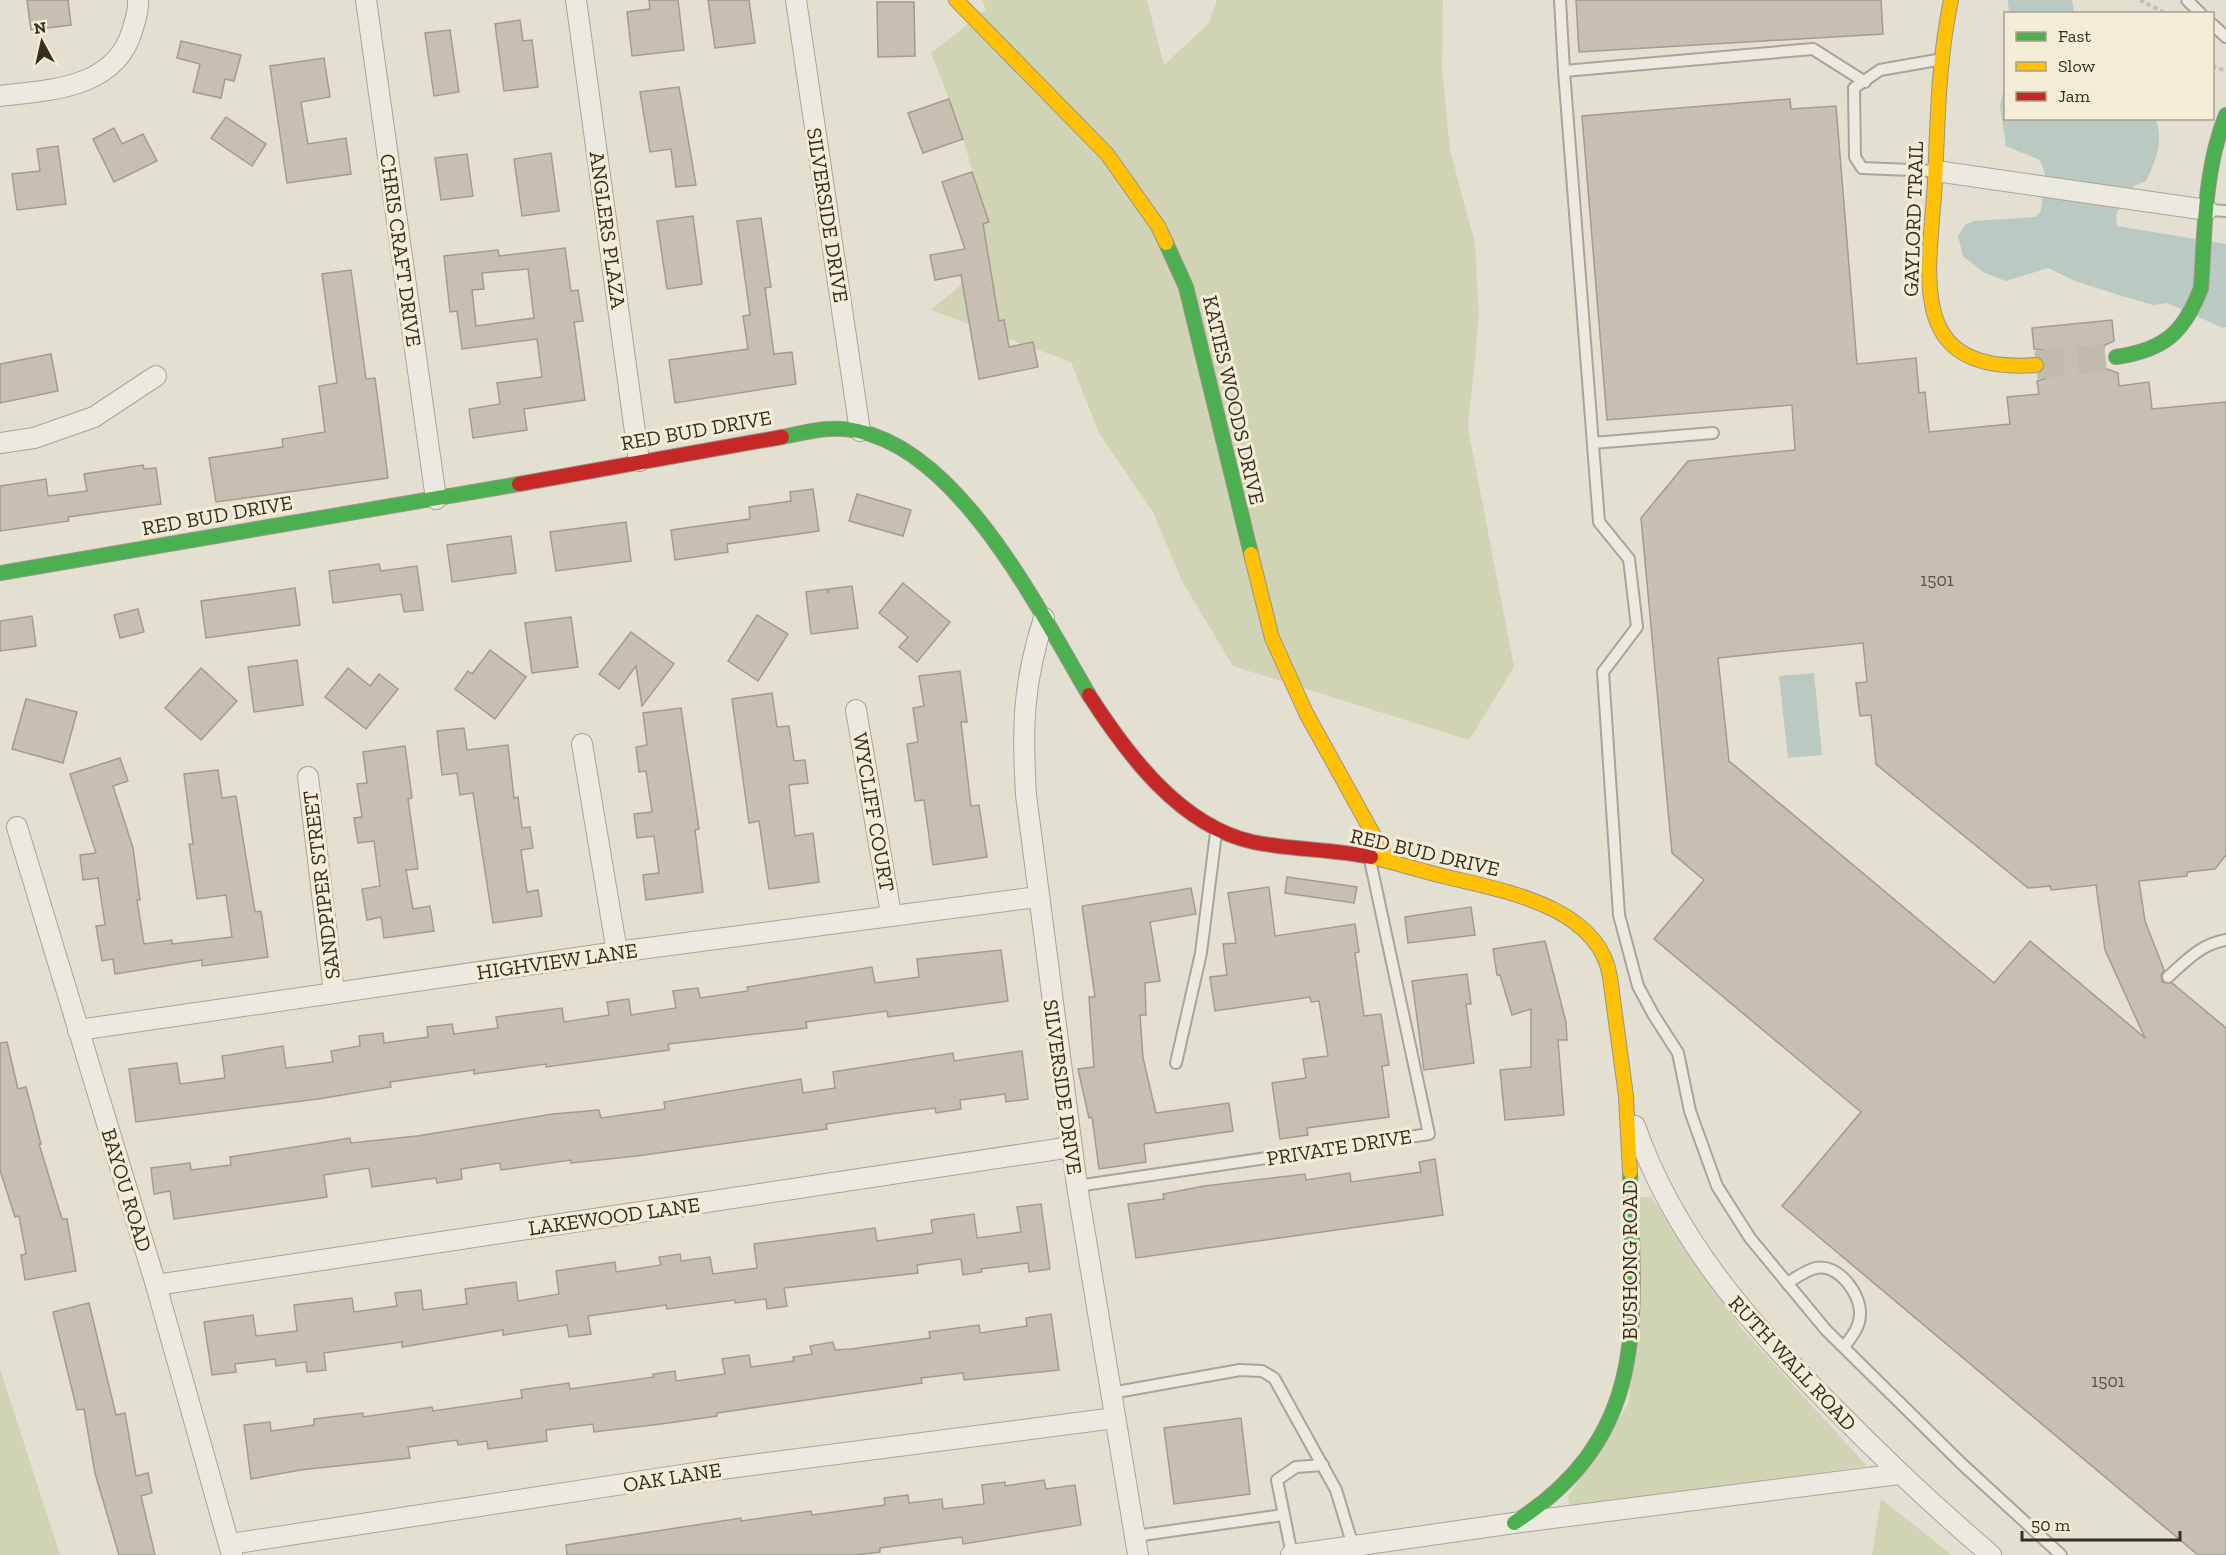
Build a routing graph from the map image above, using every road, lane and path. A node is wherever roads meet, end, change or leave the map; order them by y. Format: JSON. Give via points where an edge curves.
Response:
{"nodes":[{"id":1,"x":138,"y":0,"type":"edge"},
{"id":2,"x":366,"y":0,"type":"edge"},
{"id":3,"x":576,"y":0,"type":"edge"},
{"id":4,"x":796,"y":0,"type":"edge"},
{"id":5,"x":956,"y":0,"type":"edge"},
{"id":6,"x":1560,"y":0,"type":"edge"},
{"id":7,"x":1951,"y":0,"type":"edge"},
{"id":8,"x":2140,"y":0,"type":"edge"},
{"id":9,"x":2187,"y":0,"type":"edge"},
{"id":10,"x":2162,"y":12,"type":"edge"},
{"id":11,"x":2199,"y":12,"type":"edge"},
{"id":12,"x":2214,"y":26,"type":"edge"},
{"id":13,"x":2226,"y":36,"type":"edge"},
{"id":14,"x":1940,"y":60,"type":"junction"},
{"id":15,"x":1564,"y":71,"type":"junction"},
{"id":16,"x":1865,"y":82,"type":"junction"},
{"id":17,"x":0,"y":96,"type":"edge"},
{"id":18,"x":2226,"y":115,"type":"edge"},
{"id":19,"x":1936,"y":171,"type":"junction"},
{"id":20,"x":2217,"y":210,"type":"edge"},
{"id":21,"x":2116,"y":357,"type":"tunnel mouth"},
{"id":22,"x":2036,"y":365,"type":"tunnel mouth"},
{"id":23,"x":156,"y":376,"type":"dead end"},
{"id":24,"x":860,"y":431,"type":"junction"},
{"id":25,"x":1713,"y":433,"type":"dead end"},
{"id":26,"x":0,"y":443,"type":"edge"},
{"id":27,"x":1593,"y":443,"type":"junction"},
{"id":28,"x":639,"y":461,"type":"junction"},
{"id":29,"x":436,"y":499,"type":"junction"},
{"id":30,"x":0,"y":573,"type":"edge"},
{"id":31,"x":1044,"y":618,"type":"junction"},
{"id":32,"x":856,"y":710,"type":"dead end"},
{"id":33,"x":582,"y":744,"type":"dead end"},
{"id":34,"x":308,"y":777,"type":"dead end"},
{"id":35,"x":17,"y":826,"type":"dead end"},
{"id":36,"x":1216,"y":833,"type":"junction"},
{"id":37,"x":1369,"y":857,"type":"junction"},
{"id":38,"x":1388,"y":861,"type":"junction"},
{"id":39,"x":1037,"y":897,"type":"junction"},
{"id":40,"x":891,"y":915,"type":"junction"},
{"id":41,"x":2226,"y":940,"type":"edge"},
{"id":42,"x":618,"y":952,"type":"junction"},
{"id":43,"x":1605,"y":955,"type":"joint"},
{"id":44,"x":2168,"y":977,"type":"dead end"},
{"id":45,"x":334,"y":993,"type":"junction"},
{"id":46,"x":78,"y":1030,"type":"junction"},
{"id":47,"x":1176,"y":1063,"type":"dead end"},
{"id":48,"x":1627,"y":1104,"type":"junction"},
{"id":49,"x":1071,"y":1148,"type":"junction"},
{"id":50,"x":1077,"y":1186,"type":"junction"},
{"id":51,"x":1787,"y":1283,"type":"junction"},
{"id":52,"x":156,"y":1285,"type":"junction"},
{"id":53,"x":1844,"y":1347,"type":"junction"},
{"id":54,"x":1111,"y":1393,"type":"junction"},
{"id":55,"x":1115,"y":1418,"type":"junction"},
{"id":56,"x":1323,"y":1465,"type":"junction"},
{"id":57,"x":1899,"y":1474,"type":"junction"},
{"id":58,"x":1283,"y":1515,"type":"junction"},
{"id":59,"x":1514,"y":1523,"type":"junction"},
{"id":60,"x":1136,"y":1546,"type":"edge"},
{"id":61,"x":1353,"y":1546,"type":"junction"},
{"id":62,"x":231,"y":1550,"type":"edge"},
{"id":63,"x":1292,"y":1555,"type":"edge"},
{"id":64,"x":1991,"y":1555,"type":"edge"},
{"id":65,"x":2061,"y":1555,"type":"edge"}],
"edges":[{"from":1,"to":17,"type":"street","via":[[129,41],[117,60],[87,81],[62,89]]},
{"from":2,"to":29,"type":"street","name":"CHRIS CRAFT DRIVE"},
{"from":3,"to":28,"type":"street","name":"ANGLERS PLAZA"},
{"from":4,"to":24,"type":"street","name":"SILVERSIDE DRIVE"},
{"from":5,"to":38,"type":"street","name":"KATIES WOODS DRIVE","via":[[1107,154],[1158,226],[1185,288],[1197,329],[1272,638],[1306,713]]},
{"from":6,"to":15,"type":"lane"},
{"from":7,"to":14,"type":"street","name":"GAYLORD TRAIL"},
{"from":8,"to":10,"type":"path"},
{"from":9,"to":11,"type":"lane"},
{"from":12,"to":13,"type":"lane"},
{"from":14,"to":16,"type":"lane","via":[[1880,69]]},
{"from":14,"to":19,"type":"street","name":"GAYLORD TRAIL"},
{"from":15,"to":16,"type":"lane","via":[[1813,49]]},
{"from":15,"to":27,"type":"lane"},
{"from":16,"to":19,"type":"lane","via":[[1854,88],[1855,157],[1862,168]]},
{"from":18,"to":20,"type":"street","via":[[2219,129]]},
{"from":19,"to":20,"type":"street"},
{"from":19,"to":22,"type":"street","name":"GAYLORD TRAIL","via":[[1929,270],[1935,318],[1955,345],[1973,359],[1996,367]]},
{"from":20,"to":21,"type":"street","via":[[2201,288],[2188,318],[2155,348]]},
{"from":23,"to":26,"type":"street","via":[[94,417],[34,438]]},
{"from":24,"to":28,"type":"street","name":"RED BUD DRIVE","via":[[831,428]]},
{"from":24,"to":31,"type":"street","name":"RED BUD DRIVE","via":[[895,446],[956,491],[977,515]]},
{"from":25,"to":27,"type":"lane"},
{"from":27,"to":51,"type":"lane","via":[[1599,522],[1629,559],[1637,627],[1603,672],[1619,915],[1638,986],[1678,1053],[1690,1111],[1717,1186],[1750,1238]]},
{"from":28,"to":29,"type":"street","name":"RED BUD DRIVE"},
{"from":29,"to":30,"type":"street","name":"RED BUD DRIVE"},
{"from":31,"to":36,"type":"street","name":"RED BUD DRIVE","via":[[1092,699],[1137,762],[1174,800]]},
{"from":31,"to":39,"type":"street","name":"SILVERSIDE DRIVE","via":[[1024,694],[1022,734]]},
{"from":32,"to":40,"type":"street","name":"WYCLIFF COURT"},
{"from":33,"to":42,"type":"street"},
{"from":34,"to":45,"type":"street","name":"SANDPIPER STREET"},
{"from":35,"to":46,"type":"street","name":"BAYOU ROAD"},
{"from":36,"to":37,"type":"street","name":"RED BUD DRIVE","via":[[1254,844]]},
{"from":36,"to":47,"type":"lane","via":[[1201,953]]},
{"from":37,"to":38,"type":"street","name":"RED BUD DRIVE"},
{"from":37,"to":50,"type":"lane","name":"PRIVATE DRIVE","via":[[1429,1134]]},
{"from":38,"to":43,"type":"street","name":"RED BUD DRIVE","via":[[1514,895],[1561,914],[1586,932]]},
{"from":39,"to":40,"type":"street","name":"HIGHVIEW LANE"},
{"from":39,"to":49,"type":"street","name":"SILVERSIDE DRIVE"},
{"from":40,"to":42,"type":"street","name":"HIGHVIEW LANE"},
{"from":41,"to":44,"type":"lane","via":[[2196,952]]},
{"from":42,"to":45,"type":"street","name":"HIGHVIEW LANE"},
{"from":43,"to":48,"type":"street","name":"BUSHONG ROAD"},
{"from":45,"to":46,"type":"street","name":"HIGHVIEW LANE"},
{"from":46,"to":52,"type":"street","name":"BAYOU ROAD"},
{"from":48,"to":57,"type":"street","name":"RUTH WALL ROAD","via":[[1659,1186],[1725,1291],[1777,1351]]},
{"from":48,"to":59,"type":"street","name":"BUSHONG ROAD","via":[[1632,1328],[1625,1378],[1616,1407],[1569,1485]]},
{"from":49,"to":50,"type":"street","name":"SILVERSIDE DRIVE"},
{"from":49,"to":52,"type":"street","name":"LAKEWOOD LANE"},
{"from":50,"to":54,"type":"street","name":"SILVERSIDE DRIVE"},
{"from":51,"to":53,"type":"lane"},
{"from":51,"to":53,"type":"lane","via":[[1807,1271],[1826,1268],[1849,1286],[1859,1303],[1860,1316],[1857,1329]]},
{"from":52,"to":62,"type":"street","name":"BAYOU ROAD"},
{"from":53,"to":65,"type":"lane"},
{"from":54,"to":55,"type":"street","name":"SILVERSIDE DRIVE"},
{"from":54,"to":56,"type":"lane","via":[[1240,1370],[1262,1371],[1274,1378],[1286,1396]]},
{"from":55,"to":60,"type":"street","name":"SILVERSIDE DRIVE"},
{"from":55,"to":62,"type":"street","name":"OAK LANE","via":[[721,1469]]},
{"from":56,"to":58,"type":"lane","via":[[1296,1467],[1277,1480]]},
{"from":56,"to":61,"type":"lane","via":[[1336,1490]]},
{"from":57,"to":59,"type":"street","name":"BUSHONG ROAD"},
{"from":57,"to":64,"type":"street","name":"RUTH WALL ROAD"},
{"from":58,"to":60,"type":"lane"},
{"from":58,"to":63,"type":"lane"},
{"from":59,"to":61,"type":"street","name":"BUSHONG ROAD"},
{"from":61,"to":63,"type":"street","name":"BUSHONG ROAD"}]}
